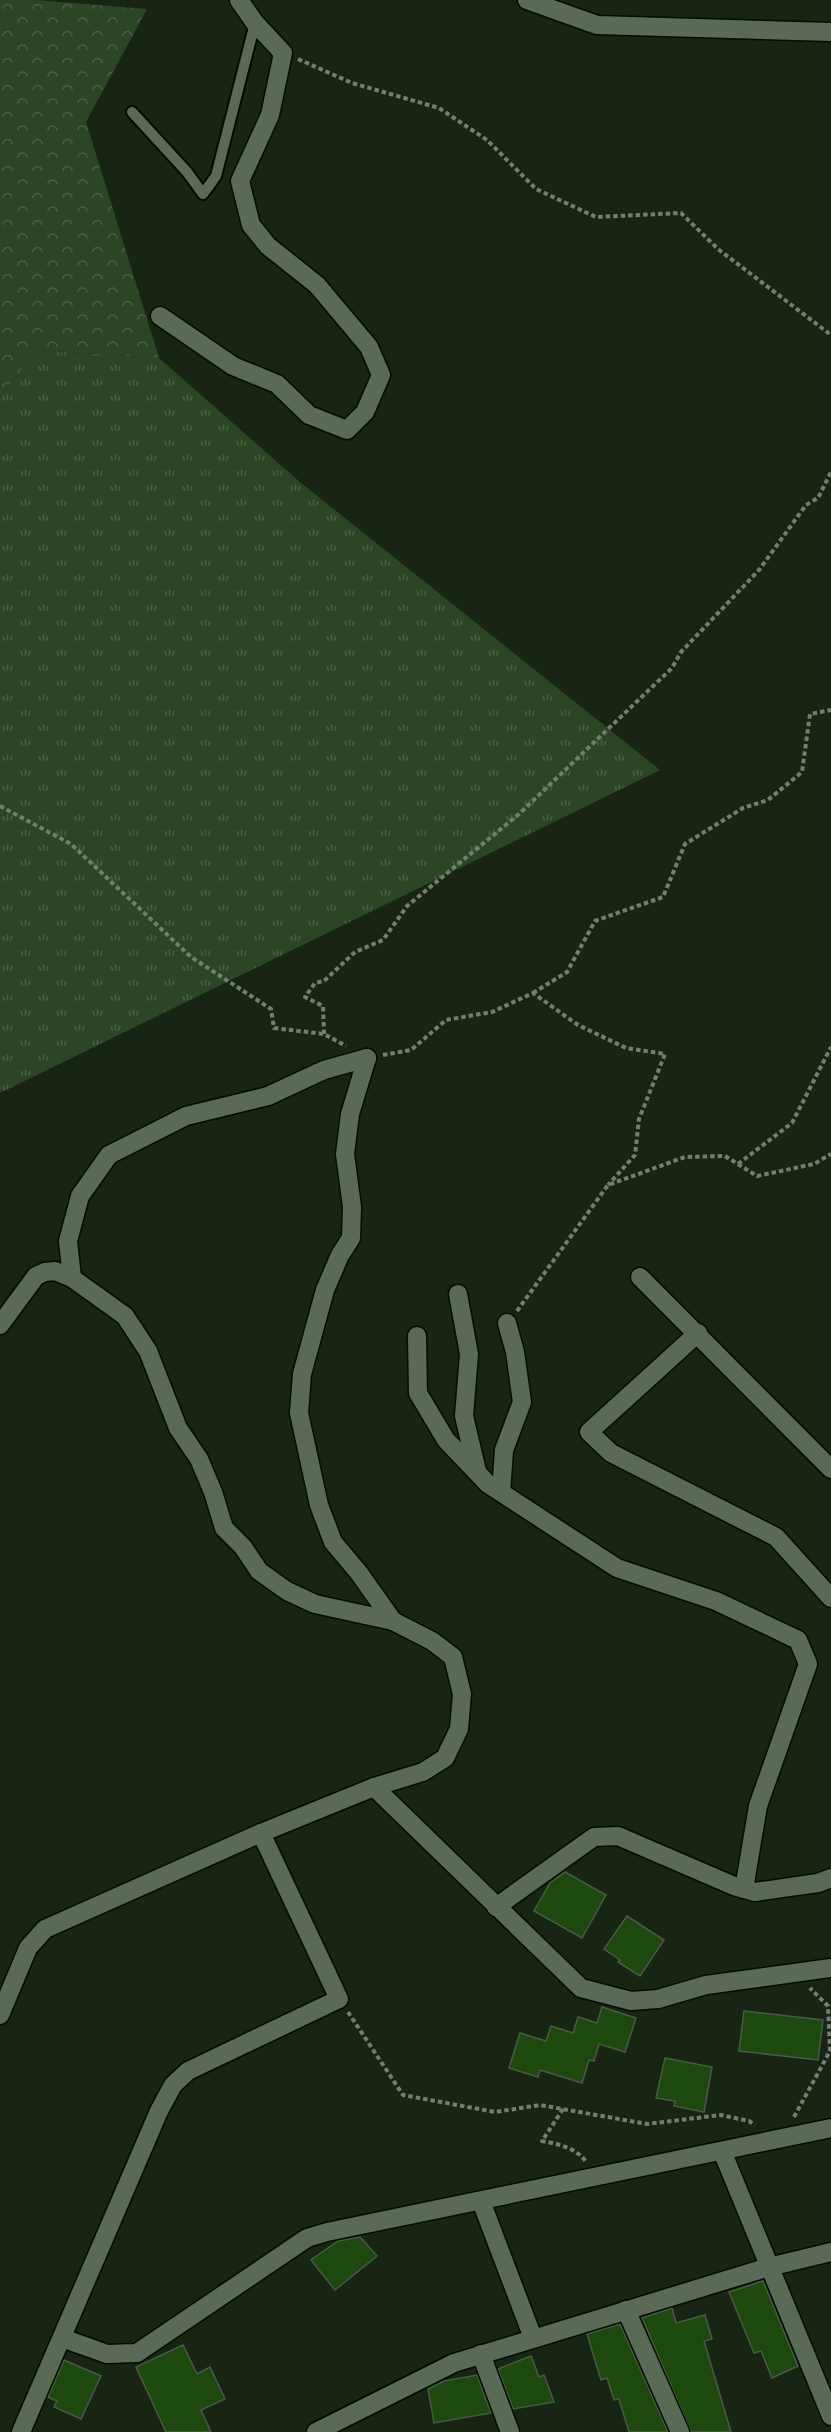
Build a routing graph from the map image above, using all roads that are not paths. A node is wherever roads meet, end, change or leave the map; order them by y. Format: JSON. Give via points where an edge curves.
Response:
{"nodes":[{"id":1,"x":239,"y":0,"type":"edge"},
{"id":2,"x":526,"y":0,"type":"edge"},
{"id":3,"x":255,"y":23,"type":"junction"},
{"id":4,"x":831,"y":32,"type":"edge"},
{"id":5,"x":132,"y":112,"type":"dead end"},
{"id":6,"x":160,"y":316,"type":"dead end"},
{"id":7,"x":640,"y":1277,"type":"dead end"},
{"id":8,"x":72,"y":1278,"type":"junction"},
{"id":9,"x":458,"y":1294,"type":"dead end"},
{"id":10,"x":507,"y":1323,"type":"road end"},
{"id":11,"x":0,"y":1325,"type":"edge"},
{"id":12,"x":698,"y":1333,"type":"junction"},
{"id":13,"x":417,"y":1336,"type":"dead end"},
{"id":14,"x":831,"y":1469,"type":"edge"},
{"id":15,"x":477,"y":1473,"type":"junction"},
{"id":16,"x":501,"y":1492,"type":"junction"},
{"id":17,"x":831,"y":1598,"type":"edge"},
{"id":18,"x":393,"y":1621,"type":"junction"},
{"id":19,"x":374,"y":1786,"type":"junction"},
{"id":20,"x":261,"y":1833,"type":"junction"},
{"id":21,"x":831,"y":1878,"type":"edge"},
{"id":22,"x":744,"y":1889,"type":"junction"},
{"id":23,"x":496,"y":1907,"type":"junction"},
{"id":24,"x":831,"y":1968,"type":"edge"},
{"id":25,"x":0,"y":2015,"type":"edge"},
{"id":26,"x":831,"y":2128,"type":"edge"},
{"id":27,"x":722,"y":2151,"type":"junction"},
{"id":28,"x":480,"y":2201,"type":"junction"},
{"id":29,"x":831,"y":2252,"type":"edge"},
{"id":30,"x":769,"y":2267,"type":"junction"},
{"id":31,"x":626,"y":2310,"type":"junction"},
{"id":32,"x":62,"y":2338,"type":"junction"},
{"id":33,"x":533,"y":2338,"type":"junction"},
{"id":34,"x":481,"y":2354,"type":"junction"},
{"id":35,"x":831,"y":2416,"type":"edge"},
{"id":36,"x":350,"y":2424,"type":"edge"},
{"id":37,"x":21,"y":2432,"type":"edge"},
{"id":38,"x":316,"y":2432,"type":"edge"},
{"id":39,"x":510,"y":2432,"type":"edge"},
{"id":40,"x":680,"y":2432,"type":"edge"}],
"edges":[{"from":1,"to":3,"type":"street"},
{"from":2,"to":4,"type":"street","via":[[597,25]]},
{"from":3,"to":5,"type":"lane","via":[[216,176],[203,194]]},
{"from":3,"to":6,"type":"street","via":[[284,53],[270,115],[240,182],[251,225],[268,246],[317,285],[369,347],[381,375],[365,412],[347,430],[309,415],[278,384],[233,366]]},
{"from":7,"to":12,"type":"street"},
{"from":8,"to":11,"type":"street","via":[[55,1271],[36,1276]]},
{"from":8,"to":18,"type":"street","via":[[125,1317],[148,1351],[178,1428],[199,1459],[224,1528],[259,1571],[287,1592],[315,1604]]},
{"from":8,"to":18,"type":"street","via":[[68,1240],[80,1196],[109,1155],[186,1116],[268,1096],[324,1070],[367,1058],[350,1114],[345,1154],[352,1207],[351,1238],[325,1290],[302,1374],[299,1413],[319,1505],[333,1542]]},
{"from":9,"to":15,"type":"street","via":[[469,1354],[464,1416]]},
{"from":10,"to":16,"type":"street","via":[[522,1402],[504,1450]]},
{"from":12,"to":14,"type":"street"},
{"from":12,"to":17,"type":"street","via":[[589,1432],[611,1453],[776,1537]]},
{"from":13,"to":15,"type":"street","via":[[418,1393],[446,1440]]},
{"from":15,"to":16,"type":"street"},
{"from":16,"to":22,"type":"street","via":[[617,1568],[716,1601],[798,1640],[808,1664],[758,1806]]},
{"from":18,"to":19,"type":"street","via":[[453,1657],[462,1694],[459,1729],[445,1758],[423,1772]]},
{"from":19,"to":20,"type":"street"},
{"from":19,"to":23,"type":"street"},
{"from":20,"to":25,"type":"street","via":[[45,1929],[28,1948]]},
{"from":20,"to":32,"type":"street","via":[[339,1999],[188,2071],[173,2085]]},
{"from":21,"to":22,"type":"street","via":[[755,1892]]},
{"from":22,"to":23,"type":"street","via":[[618,1836],[594,1837]]},
{"from":23,"to":24,"type":"street","via":[[581,1988],[631,2001],[658,1999],[706,1985]]},
{"from":26,"to":27,"type":"street"},
{"from":27,"to":28,"type":"street"},
{"from":27,"to":30,"type":"street"},
{"from":28,"to":32,"type":"street","via":[[307,2238],[137,2353],[107,2354]]},
{"from":28,"to":33,"type":"street"},
{"from":29,"to":30,"type":"street"},
{"from":30,"to":31,"type":"street"},
{"from":30,"to":35,"type":"street"},
{"from":31,"to":33,"type":"street"},
{"from":31,"to":40,"type":"street"},
{"from":32,"to":37,"type":"street"},
{"from":33,"to":34,"type":"street"},
{"from":34,"to":36,"type":"street","via":[[454,2363]]},
{"from":34,"to":39,"type":"street"},
{"from":36,"to":38,"type":"street"}]}
